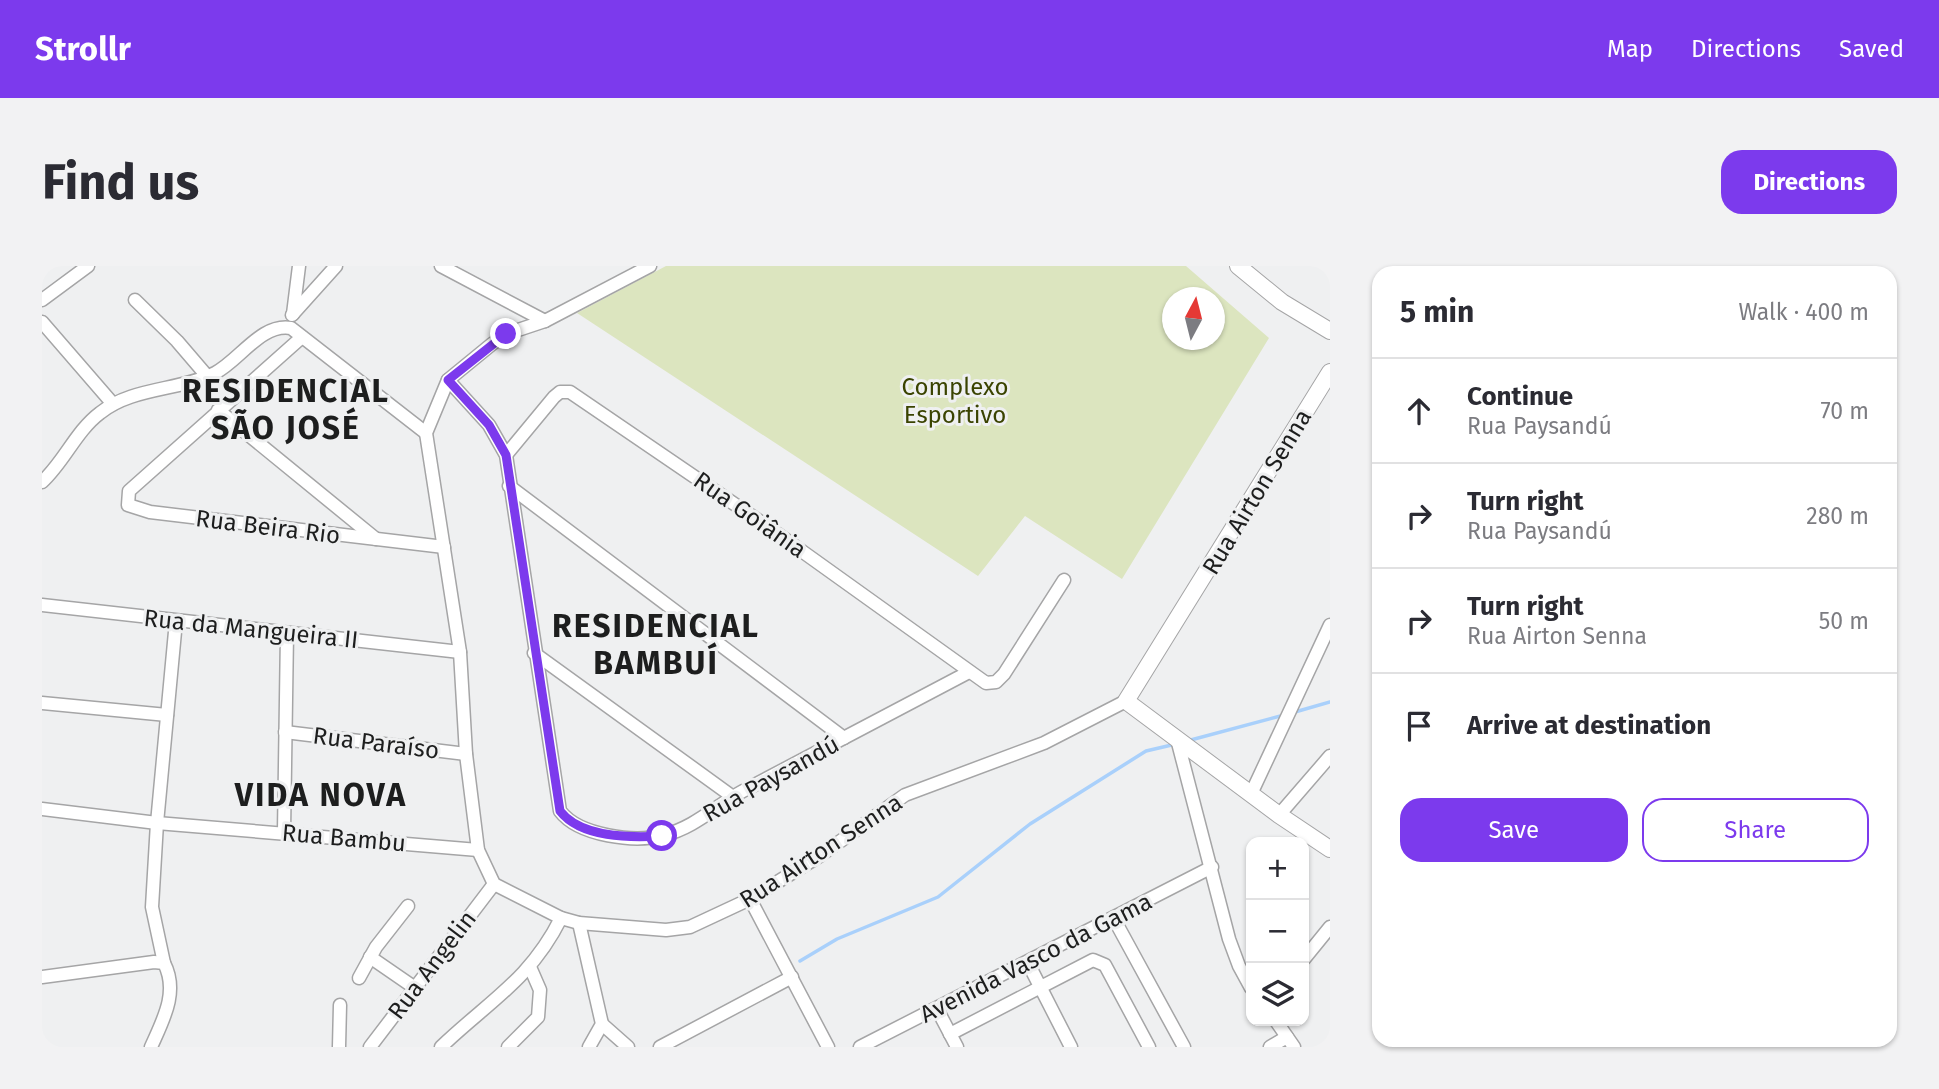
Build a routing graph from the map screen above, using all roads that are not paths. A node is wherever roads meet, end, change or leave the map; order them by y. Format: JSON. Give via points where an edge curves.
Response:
{"nodes":[{"id":1,"x":88,"y":266,"type":"edge"},
{"id":2,"x":299,"y":266,"type":"edge"},
{"id":3,"x":336,"y":266,"type":"edge"},
{"id":4,"x":441,"y":266,"type":"edge"},
{"id":5,"x":649,"y":266,"type":"edge"},
{"id":6,"x":1238,"y":266,"type":"edge"},
{"id":7,"x":42,"y":300,"type":"edge"},
{"id":8,"x":135,"y":300,"type":"dead end"},
{"id":9,"x":292,"y":321,"type":"junction"},
{"id":10,"x":545,"y":321,"type":"junction"},
{"id":11,"x":42,"y":322,"type":"edge"},
{"id":12,"x":1326,"y":329,"type":"edge"},
{"id":13,"x":302,"y":337,"type":"junction"},
{"id":14,"x":1330,"y":372,"type":"edge"},
{"id":15,"x":206,"y":376,"type":"junction"},
{"id":16,"x":448,"y":380,"type":"junction"},
{"id":17,"x":113,"y":404,"type":"junction"},
{"id":18,"x":218,"y":410,"type":"junction"},
{"id":19,"x":426,"y":433,"type":"junction"},
{"id":20,"x":506,"y":455,"type":"junction"},
{"id":21,"x":42,"y":482,"type":"edge"},
{"id":22,"x":509,"y":486,"type":"junction"},
{"id":23,"x":379,"y":541,"type":"junction"},
{"id":24,"x":444,"y":547,"type":"junction"},
{"id":25,"x":1064,"y":580,"type":"dead end"},
{"id":26,"x":42,"y":605,"type":"edge"},
{"id":27,"x":176,"y":621,"type":"junction"},
{"id":28,"x":1330,"y":625,"type":"edge"},
{"id":29,"x":287,"y":633,"type":"junction"},
{"id":30,"x":460,"y":652,"type":"junction"},
{"id":31,"x":534,"y":653,"type":"junction"},
{"id":32,"x":969,"y":672,"type":"junction"},
{"id":33,"x":1126,"y":701,"type":"junction"},
{"id":34,"x":42,"y":703,"type":"edge"},
{"id":35,"x":167,"y":715,"type":"junction"},
{"id":36,"x":285,"y":732,"type":"junction"},
{"id":37,"x":844,"y":738,"type":"junction"},
{"id":38,"x":1180,"y":743,"type":"junction"},
{"id":39,"x":466,"y":754,"type":"junction"},
{"id":40,"x":1330,"y":756,"type":"edge"},
{"id":41,"x":1251,"y":794,"type":"junction"},
{"id":42,"x":733,"y":797,"type":"junction"},
{"id":43,"x":42,"y":809,"type":"edge"},
{"id":44,"x":1279,"y":815,"type":"junction"},
{"id":45,"x":157,"y":823,"type":"junction"},
{"id":46,"x":284,"y":832,"type":"junction"},
{"id":47,"x":1330,"y":849,"type":"edge"},
{"id":48,"x":478,"y":850,"type":"junction"},
{"id":49,"x":1212,"y":867,"type":"junction"},
{"id":50,"x":494,"y":884,"type":"junction"},
{"id":51,"x":750,"y":899,"type":"junction"},
{"id":52,"x":408,"y":906,"type":"dead end"},
{"id":53,"x":561,"y":918,"type":"junction"},
{"id":54,"x":1114,"y":919,"type":"junction"},
{"id":55,"x":579,"y":923,"type":"junction"},
{"id":56,"x":1330,"y":927,"type":"edge"},
{"id":57,"x":1309,"y":953,"type":"edge"},
{"id":58,"x":370,"y":957,"type":"junction"},
{"id":59,"x":164,"y":963,"type":"junction"},
{"id":60,"x":1028,"y":963,"type":"junction"},
{"id":61,"x":530,"y":967,"type":"junction"},
{"id":62,"x":792,"y":976,"type":"junction"},
{"id":63,"x":42,"y":977,"type":"edge"},
{"id":64,"x":1246,"y":977,"type":"edge"},
{"id":65,"x":359,"y":978,"type":"dead end"},
{"id":66,"x":1040,"y":987,"type":"junction"},
{"id":67,"x":415,"y":988,"type":"junction"},
{"id":68,"x":340,"y":1004,"type":"dead end"},
{"id":69,"x":937,"y":1009,"type":"junction"},
{"id":70,"x":602,"y":1024,"type":"junction"},
{"id":71,"x":1280,"y":1026,"type":"edge"},
{"id":72,"x":950,"y":1034,"type":"junction"},
{"id":73,"x":1291,"y":1042,"type":"edge"},
{"id":74,"x":151,"y":1047,"type":"edge"},
{"id":75,"x":340,"y":1047,"type":"edge"},
{"id":76,"x":370,"y":1047,"type":"edge"},
{"id":77,"x":442,"y":1047,"type":"edge"},
{"id":78,"x":508,"y":1047,"type":"edge"},
{"id":79,"x":589,"y":1047,"type":"edge"},
{"id":80,"x":628,"y":1047,"type":"edge"},
{"id":81,"x":660,"y":1047,"type":"edge"},
{"id":82,"x":828,"y":1047,"type":"edge"},
{"id":83,"x":860,"y":1047,"type":"edge"},
{"id":84,"x":957,"y":1047,"type":"edge"},
{"id":85,"x":1071,"y":1047,"type":"edge"},
{"id":86,"x":1149,"y":1047,"type":"edge"},
{"id":87,"x":1184,"y":1047,"type":"edge"},
{"id":88,"x":1270,"y":1047,"type":"edge"}],
"edges":[{"from":1,"to":7,"type":"street"},
{"from":2,"to":9,"type":"street"},
{"from":3,"to":9,"type":"street"},
{"from":4,"to":10,"type":"street"},
{"from":5,"to":10,"type":"street"},
{"from":6,"to":12,"type":"street","via":[[1282,302]]},
{"from":8,"to":15,"type":"street"},
{"from":9,"to":13,"type":"street"},
{"from":9,"to":15,"type":"street","via":[[267,332],[228,366]]},
{"from":10,"to":16,"type":"street","via":[[499,339]]},
{"from":11,"to":17,"type":"street"},
{"from":13,"to":18,"type":"street"},
{"from":13,"to":19,"type":"street"},
{"from":14,"to":33,"type":"street","name":"Rua Airton Senna"},
{"from":15,"to":17,"type":"street"},
{"from":16,"to":19,"type":"street"},
{"from":16,"to":20,"type":"street","name":"Rua Paysandú","via":[[489,425]]},
{"from":17,"to":21,"type":"street","via":[[87,425]]},
{"from":18,"to":23,"type":"street"},
{"from":18,"to":23,"type":"street","name":"Rua Beira Rio","via":[[126,495],[128,505]]},
{"from":19,"to":24,"type":"street"},
{"from":20,"to":22,"type":"street","name":"Rua Paysandú"},
{"from":20,"to":32,"type":"street","name":"Rua Goiânia","via":[[554,397],[570,392]]},
{"from":22,"to":31,"type":"street","name":"Rua Paysandú"},
{"from":22,"to":37,"type":"street"},
{"from":23,"to":24,"type":"street","name":"Rua Beira Rio"},
{"from":24,"to":30,"type":"street"},
{"from":25,"to":32,"type":"street","name":"Rua Goiânia","via":[[1004,674],[992,683]]},
{"from":26,"to":27,"type":"street","name":"Rua da Mangueira II"},
{"from":27,"to":29,"type":"street","name":"Rua da Mangueira II"},
{"from":27,"to":35,"type":"street"},
{"from":28,"to":41,"type":"street"},
{"from":29,"to":30,"type":"street","name":"Rua da Mangueira II"},
{"from":29,"to":36,"type":"street"},
{"from":30,"to":39,"type":"street"},
{"from":31,"to":42,"type":"street"},
{"from":31,"to":42,"type":"street","name":"Rua Paysandú","via":[[560,811],[568,821],[609,834],[662,836],[681,830]]},
{"from":32,"to":37,"type":"street","name":"Rua Paysandú"},
{"from":33,"to":38,"type":"street"},
{"from":33,"to":51,"type":"street","name":"Rua Airton Senna","via":[[1044,743],[905,795]]},
{"from":34,"to":35,"type":"street"},
{"from":35,"to":45,"type":"street"},
{"from":36,"to":39,"type":"street","name":"Rua Paraíso"},
{"from":36,"to":46,"type":"street"},
{"from":37,"to":42,"type":"street","name":"Rua Paysandú"},
{"from":38,"to":41,"type":"street"},
{"from":38,"to":49,"type":"street"},
{"from":39,"to":48,"type":"street"},
{"from":40,"to":44,"type":"street"},
{"from":41,"to":44,"type":"street"},
{"from":43,"to":45,"type":"street","name":"Rua Bambu"},
{"from":44,"to":47,"type":"street"},
{"from":45,"to":46,"type":"street","name":"Rua Bambu"},
{"from":45,"to":59,"type":"street","via":[[152,907]]},
{"from":46,"to":48,"type":"street","name":"Rua Bambu"},
{"from":48,"to":50,"type":"street"},
{"from":49,"to":54,"type":"street","name":"Avenida Vasco da Gama"},
{"from":49,"to":64,"type":"street","via":[[1232,948]]},
{"from":50,"to":53,"type":"street","name":"Rua Airton Senna"},
{"from":50,"to":67,"type":"street","name":"Rua Angelin"},
{"from":51,"to":55,"type":"street","name":"Rua Airton Senna","via":[[690,927],[666,930]]},
{"from":51,"to":62,"type":"street"},
{"from":52,"to":58,"type":"street"},
{"from":53,"to":55,"type":"street","name":"Rua Airton Senna"},
{"from":53,"to":61,"type":"street","via":[[545,950]]},
{"from":54,"to":60,"type":"street","name":"Avenida Vasco da Gama"},
{"from":54,"to":87,"type":"street"},
{"from":55,"to":70,"type":"street"},
{"from":56,"to":57,"type":"street"},
{"from":58,"to":65,"type":"street"},
{"from":58,"to":67,"type":"street"},
{"from":59,"to":63,"type":"street"},
{"from":59,"to":74,"type":"street","via":[[169,974],[169,1006]]},
{"from":60,"to":66,"type":"street"},
{"from":60,"to":69,"type":"street","name":"Avenida Vasco da Gama"},
{"from":61,"to":77,"type":"street"},
{"from":61,"to":78,"type":"street","via":[[540,990],[538,1017]]},
{"from":62,"to":81,"type":"street"},
{"from":62,"to":82,"type":"street"},
{"from":66,"to":72,"type":"street"},
{"from":66,"to":85,"type":"street"},
{"from":66,"to":86,"type":"street","via":[[1093,960],[1100,961]]},
{"from":67,"to":76,"type":"street","name":"Rua Angelin"},
{"from":68,"to":75,"type":"street"},
{"from":69,"to":72,"type":"street"},
{"from":69,"to":83,"type":"street","name":"Avenida Vasco da Gama"},
{"from":70,"to":79,"type":"street"},
{"from":70,"to":80,"type":"street"},
{"from":71,"to":73,"type":"street"},
{"from":72,"to":84,"type":"street"},
{"from":73,"to":88,"type":"street"}]}
